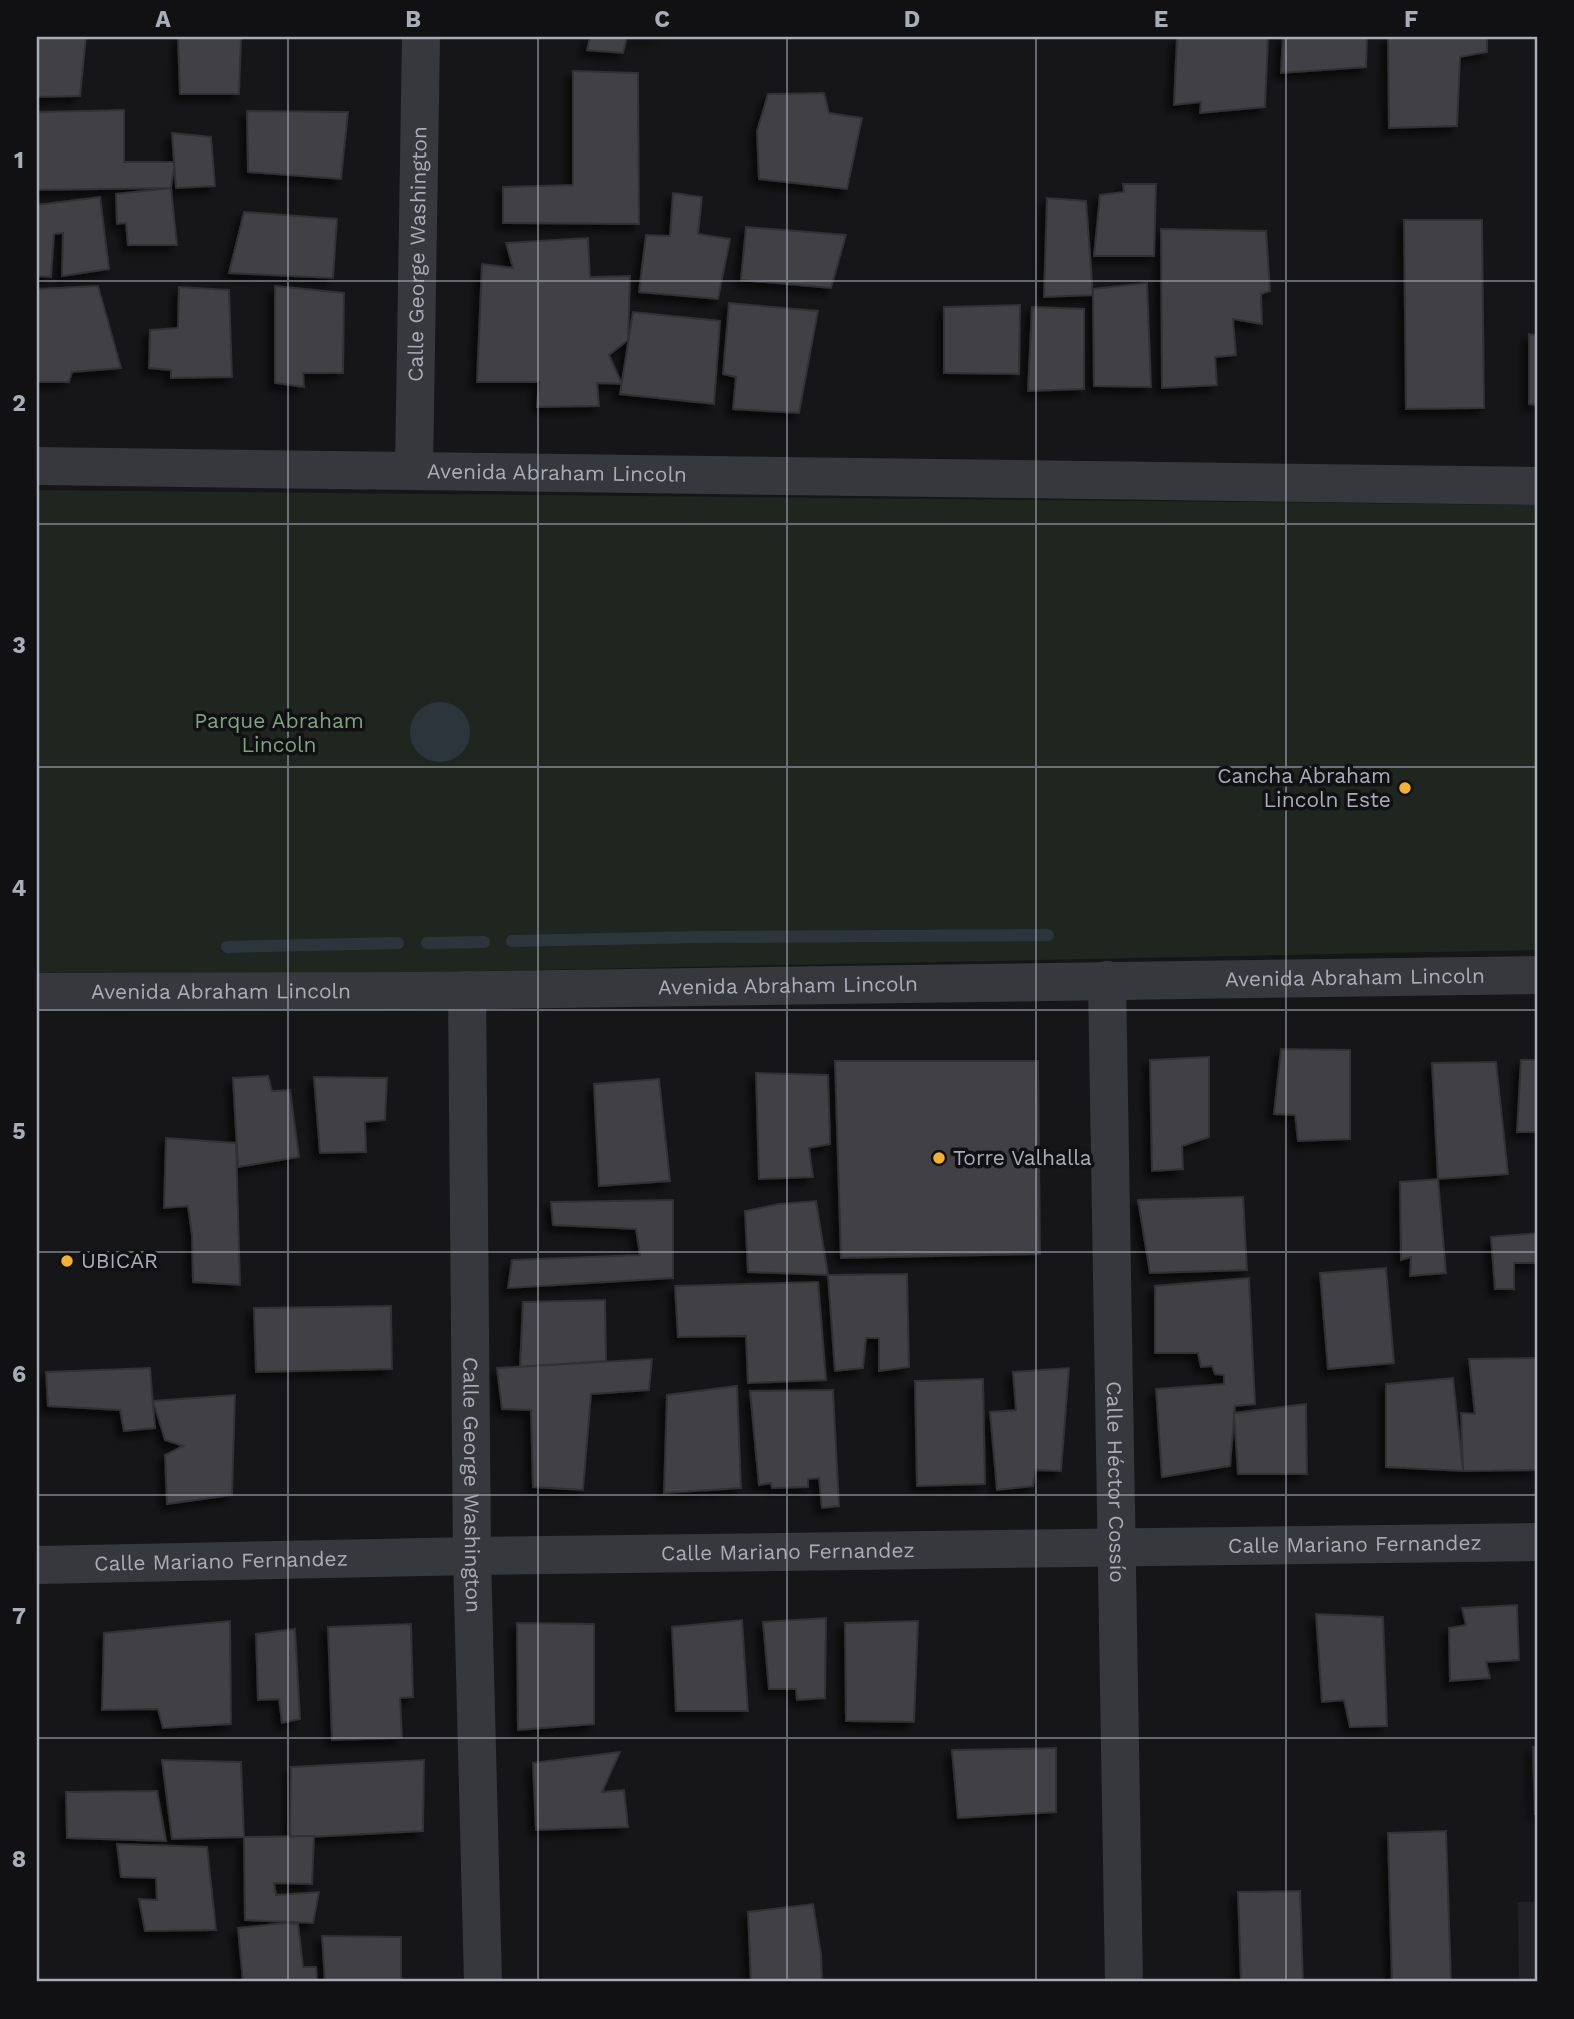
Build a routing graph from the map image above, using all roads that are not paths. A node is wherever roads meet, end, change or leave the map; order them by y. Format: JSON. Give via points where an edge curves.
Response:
{"nodes":[{"id":1,"x":421,"y":37,"type":"edge"},
{"id":2,"x":37,"y":466,"type":"edge"},
{"id":3,"x":414,"y":471,"type":"junction"},
{"id":4,"x":1537,"y":486,"type":"edge"},
{"id":5,"x":1537,"y":975,"type":"edge"},
{"id":6,"x":1107,"y":980,"type":"junction"},
{"id":7,"x":467,"y":990,"type":"junction"},
{"id":8,"x":37,"y":992,"type":"edge"},
{"id":9,"x":1537,"y":1542,"type":"edge"},
{"id":10,"x":1116,"y":1547,"type":"junction"},
{"id":11,"x":472,"y":1556,"type":"junction"},
{"id":12,"x":37,"y":1565,"type":"edge"},
{"id":13,"x":483,"y":1982,"type":"edge"},
{"id":14,"x":1124,"y":1982,"type":"edge"}],
"edges":[{"from":1,"to":3,"type":"street","name":"Calle George Washington"},
{"from":2,"to":3,"type":"street","name":"Avenida Abraham Lincoln"},
{"from":3,"to":4,"type":"street","name":"Avenida Abraham Lincoln"},
{"from":5,"to":6,"type":"street","name":"Avenida Abraham Lincoln"},
{"from":6,"to":7,"type":"street","name":"Avenida Abraham Lincoln"},
{"from":6,"to":10,"type":"street","name":"Calle Héctor Cossío"},
{"from":7,"to":8,"type":"street","name":"Avenida Abraham Lincoln"},
{"from":7,"to":11,"type":"street","name":"Calle George Washington"},
{"from":9,"to":10,"type":"street","name":"Calle Mariano Fernandez"},
{"from":10,"to":11,"type":"street","name":"Calle Mariano Fernandez"},
{"from":10,"to":14,"type":"street","name":"Calle Héctor Cossío"},
{"from":11,"to":12,"type":"street","name":"Calle Mariano Fernandez"},
{"from":11,"to":13,"type":"street","name":"Calle George Washington"}]}
